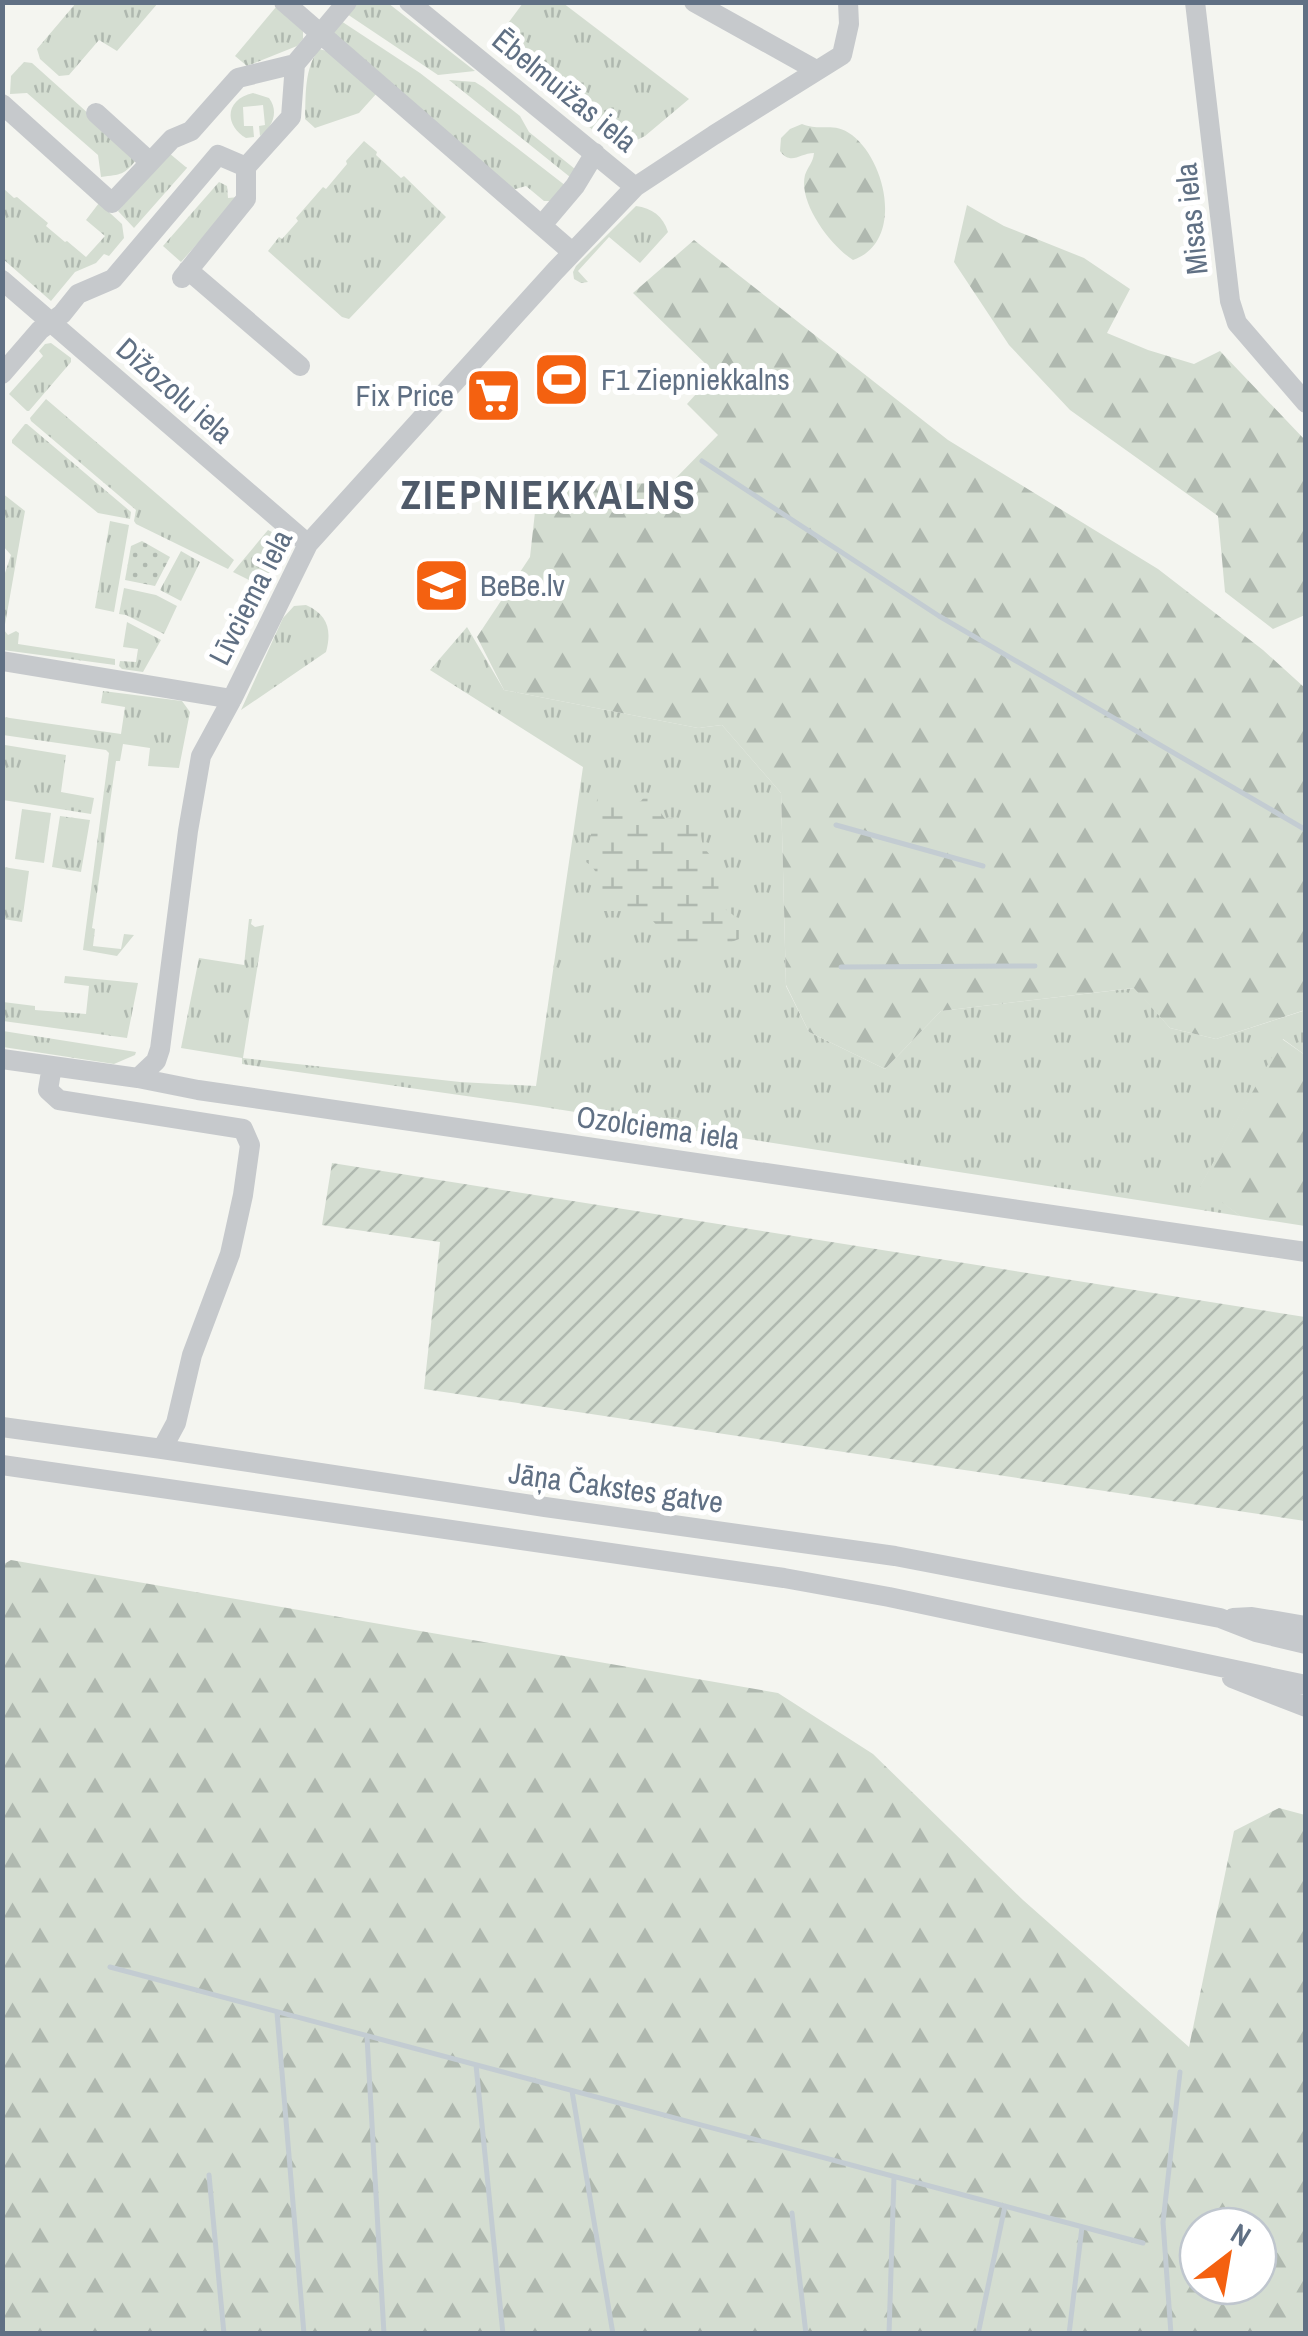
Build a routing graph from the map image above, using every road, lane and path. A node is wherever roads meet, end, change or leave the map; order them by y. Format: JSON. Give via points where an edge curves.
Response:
{"nodes":[{"id":1,"x":284,"y":2,"type":"edge"},
{"id":2,"x":347,"y":2,"type":"edge"},
{"id":3,"x":409,"y":2,"type":"edge"},
{"id":4,"x":694,"y":2,"type":"edge"},
{"id":5,"x":848,"y":2,"type":"edge"},
{"id":6,"x":1195,"y":2,"type":"edge"},
{"id":7,"x":320,"y":34,"type":"junction"},
{"id":8,"x":295,"y":64,"type":"junction"},
{"id":9,"x":816,"y":70,"type":"junction"},
{"id":10,"x":2,"y":104,"type":"edge"},
{"id":11,"x":96,"y":113,"type":"dead end"},
{"id":12,"x":191,"y":131,"type":"junction"},
{"id":13,"x":595,"y":154,"type":"junction"},
{"id":14,"x":218,"y":155,"type":"junction"},
{"id":15,"x":150,"y":162,"type":"junction"},
{"id":16,"x":246,"y":168,"type":"junction"},
{"id":17,"x":636,"y":187,"type":"junction"},
{"id":18,"x":542,"y":224,"type":"junction"},
{"id":19,"x":572,"y":252,"type":"junction"},
{"id":20,"x":2,"y":280,"type":"edge"},
{"id":21,"x":50,"y":321,"type":"junction"},
{"id":22,"x":300,"y":366,"type":"dead end"},
{"id":23,"x":2,"y":374,"type":"edge"},
{"id":24,"x":1306,"y":404,"type":"edge"},
{"id":25,"x":308,"y":544,"type":"junction"},
{"id":26,"x":2,"y":660,"type":"edge"},
{"id":27,"x":232,"y":699,"type":"junction"},
{"id":28,"x":2,"y":1059,"type":"edge"},
{"id":29,"x":52,"y":1066,"type":"junction"},
{"id":30,"x":138,"y":1078,"type":"junction"},
{"id":31,"x":1306,"y":1252,"type":"edge"},
{"id":32,"x":2,"y":1427,"type":"edge"},
{"id":33,"x":162,"y":1448,"type":"junction"},
{"id":34,"x":2,"y":1465,"type":"edge"},
{"id":35,"x":1220,"y":1618,"type":"junction"},
{"id":36,"x":1306,"y":1626,"type":"edge"},
{"id":37,"x":1306,"y":1644,"type":"edge"},
{"id":38,"x":1208,"y":1666,"type":"junction"},
{"id":39,"x":1306,"y":1685,"type":"edge"},
{"id":40,"x":1306,"y":1707,"type":"edge"}],
"edges":[{"from":1,"to":7,"type":"street"},
{"from":2,"to":7,"type":"street"},
{"from":3,"to":13,"type":"street","name":"Ēbelmuižas iela"},
{"from":4,"to":9,"type":"street"},
{"from":5,"to":9,"type":"street","name":"Līvciema iela","via":[[842,55]]},
{"from":6,"to":24,"type":"street","name":"Misas iela","via":[[1230,302],[1236,323]]},
{"from":7,"to":8,"type":"street"},
{"from":7,"to":18,"type":"street"},
{"from":8,"to":12,"type":"street","via":[[238,78]]},
{"from":8,"to":16,"type":"street","via":[[291,117]]},
{"from":9,"to":17,"type":"street","name":"Līvciema iela"},
{"from":10,"to":15,"type":"street","via":[[112,203]]},
{"from":11,"to":15,"type":"street"},
{"from":12,"to":14,"type":"street"},
{"from":12,"to":15,"type":"street","via":[[172,138]]},
{"from":13,"to":17,"type":"street","name":"Ēbelmuižas iela"},
{"from":13,"to":18,"type":"street"},
{"from":14,"to":16,"type":"street"},
{"from":14,"to":21,"type":"street","via":[[114,280],[78,294]]},
{"from":16,"to":22,"type":"street","via":[[246,199],[184,275]]},
{"from":17,"to":19,"type":"street","name":"Līvciema iela"},
{"from":18,"to":19,"type":"street"},
{"from":19,"to":25,"type":"street","name":"Līvciema iela"},
{"from":20,"to":21,"type":"street","name":"Dižozolu iela"},
{"from":21,"to":23,"type":"street"},
{"from":21,"to":25,"type":"street","name":"Dižozolu iela"},
{"from":25,"to":27,"type":"street","name":"Līvciema iela"},
{"from":26,"to":27,"type":"street"},
{"from":27,"to":30,"type":"street","name":"Līvciema iela","via":[[202,756],[160,1048]]},
{"from":28,"to":29,"type":"street","name":"Ozolciema iela"},
{"from":29,"to":30,"type":"street","name":"Ozolciema iela"},
{"from":29,"to":33,"type":"street","via":[[48,1090],[59,1100],[243,1129],[250,1145],[230,1254],[192,1356],[176,1424]]},
{"from":30,"to":31,"type":"street","name":"Ozolciema iela"},
{"from":32,"to":33,"type":"street","name":"Jāņa Čakstes gatve"},
{"from":33,"to":35,"type":"street","name":"Jāņa Čakstes gatve","via":[[894,1556]]},
{"from":34,"to":38,"type":"street","via":[[784,1578]]},
{"from":35,"to":36,"type":"street","name":"Jāņa Čakstes gatve"},
{"from":35,"to":37,"type":"street","name":"Jāņa Čakstes gatve"},
{"from":38,"to":39,"type":"street"},
{"from":38,"to":40,"type":"street"}]}
